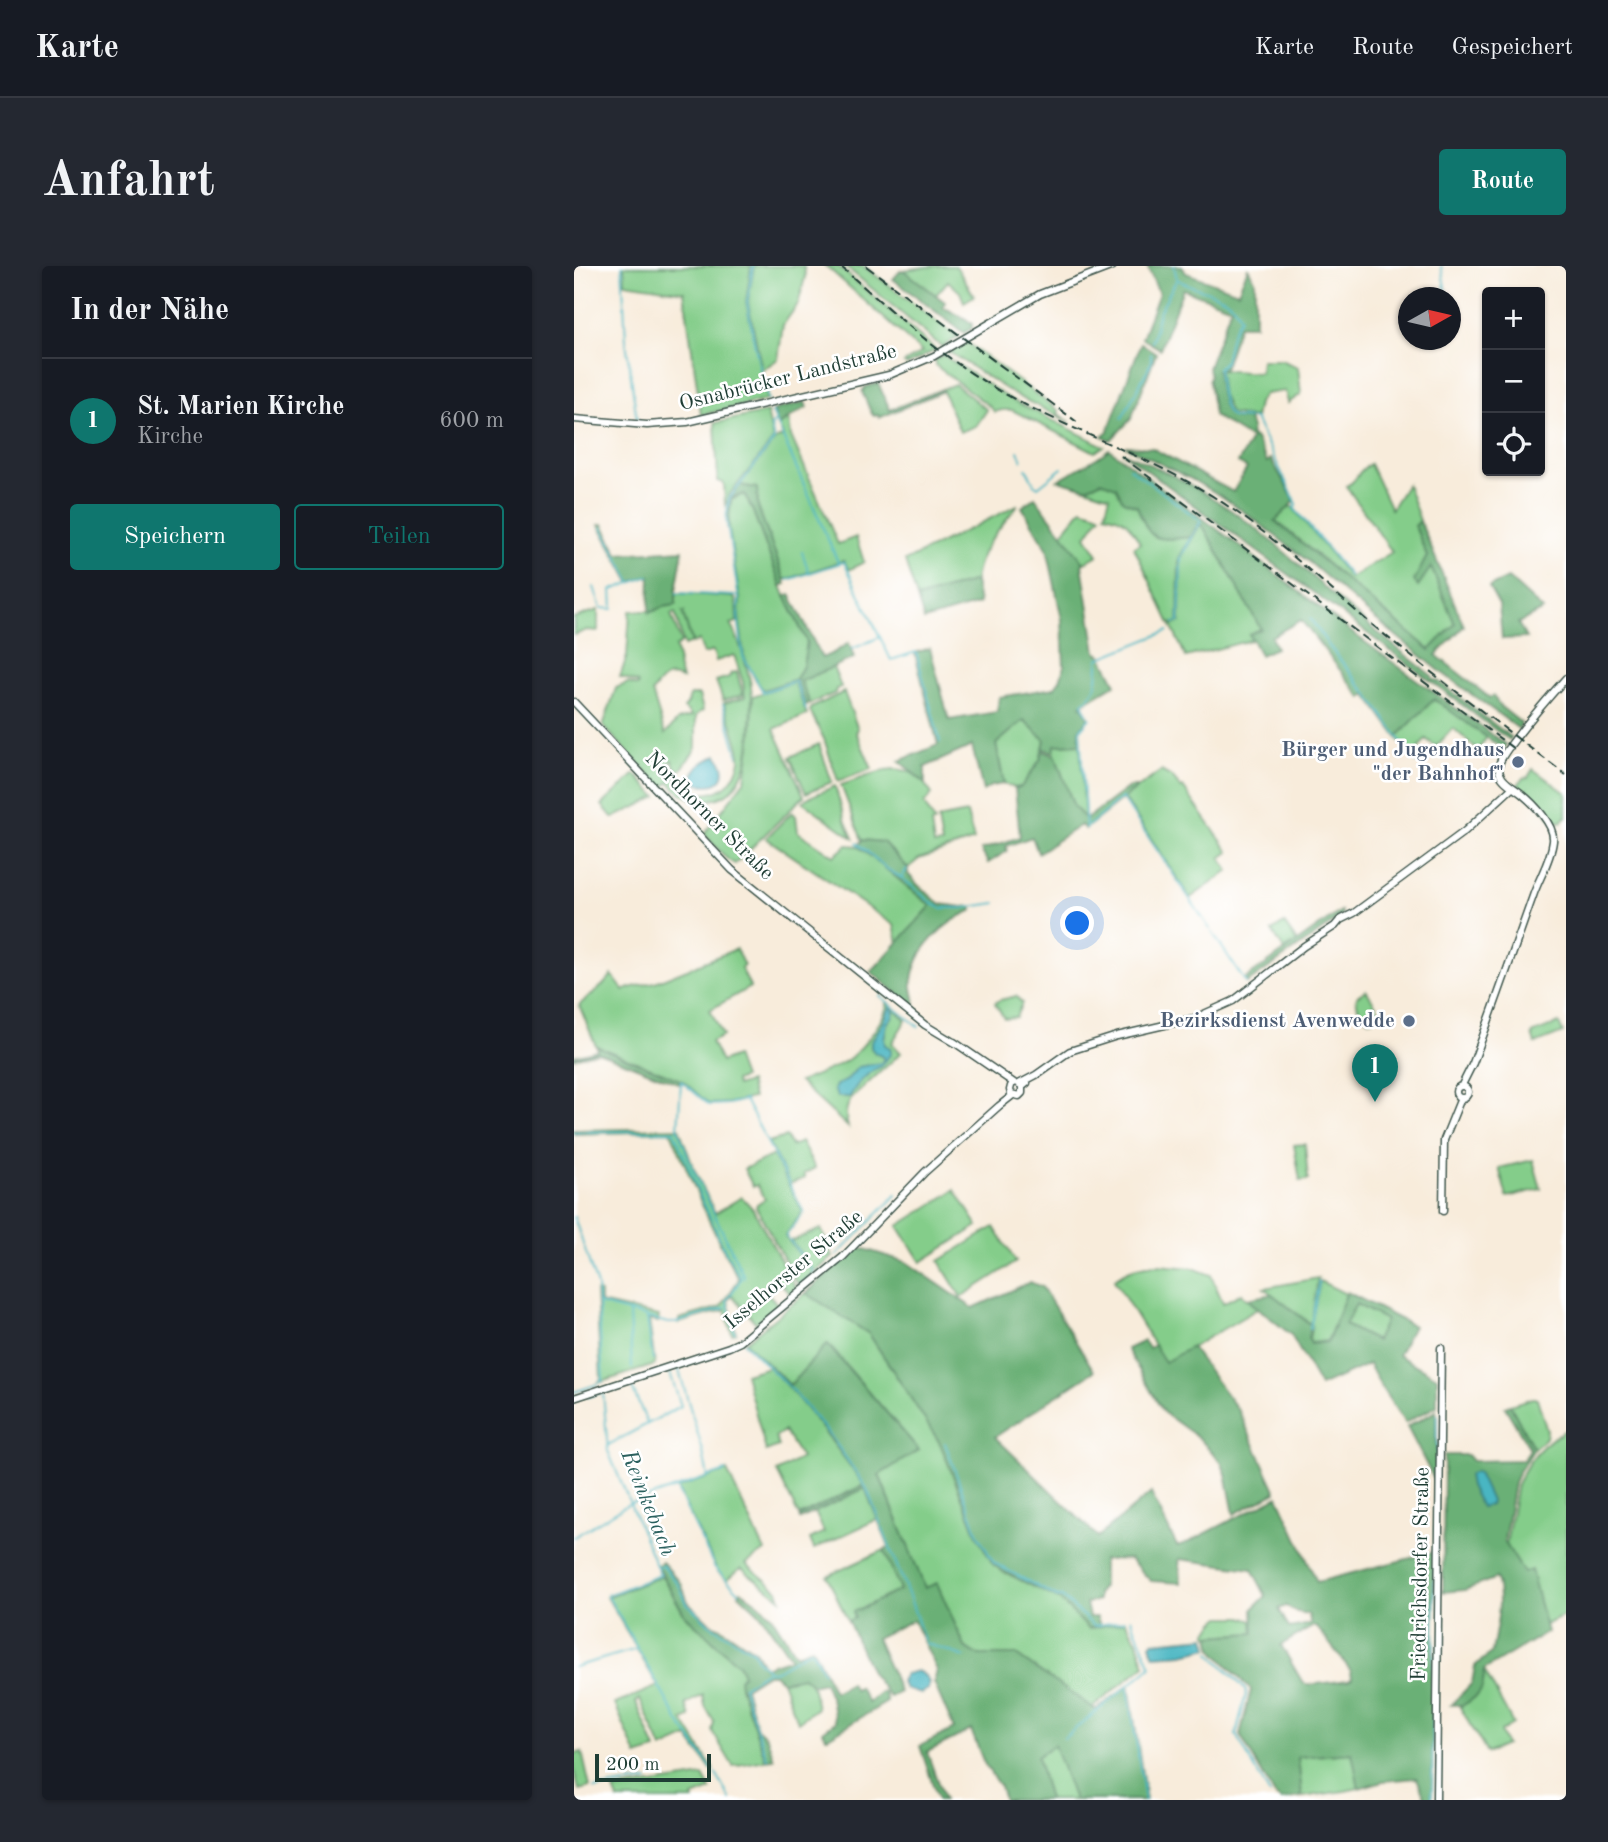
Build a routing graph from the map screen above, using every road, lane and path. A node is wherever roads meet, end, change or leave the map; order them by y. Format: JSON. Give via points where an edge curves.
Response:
{"nodes":[{"id":1,"x":1113,"y":266,"type":"edge"},
{"id":2,"x":574,"y":419,"type":"edge"},
{"id":3,"x":1566,"y":678,"type":"edge"},
{"id":4,"x":574,"y":702,"type":"edge"},
{"id":5,"x":1512,"y":788,"type":"junction"},
{"id":6,"x":1015,"y":1088,"type":"junction"},
{"id":7,"x":1443,"y":1211,"type":"dead end"},
{"id":8,"x":1441,"y":1348,"type":"dead end"},
{"id":9,"x":574,"y":1398,"type":"edge"},
{"id":10,"x":1436,"y":1800,"type":"edge"}],
"edges":[{"from":1,"to":2,"type":"street","name":"Osnabrücker Landstraße","via":[[1040,294],[934,356],[889,375],[687,422],[647,425]]},
{"from":3,"to":5,"type":"street","via":[[1500,760],[1500,774]]},
{"from":4,"to":6,"type":"street","name":"Nordhorner Straße","via":[[732,870],[925,1025]]},
{"from":5,"to":6,"type":"street","name":"Isselhorster Straße","via":[[1465,831],[1233,1001],[1195,1018],[1073,1051]]},
{"from":5,"to":7,"type":"street","via":[[1550,826],[1551,851],[1464,1086],[1455,1090],[1460,1098],[1444,1140]]},
{"from":6,"to":9,"type":"street","name":"Isselhorster Straße","via":[[843,1257],[736,1344]]},
{"from":8,"to":10,"type":"street","name":"Friedrichsdorfer Straße"}]}
